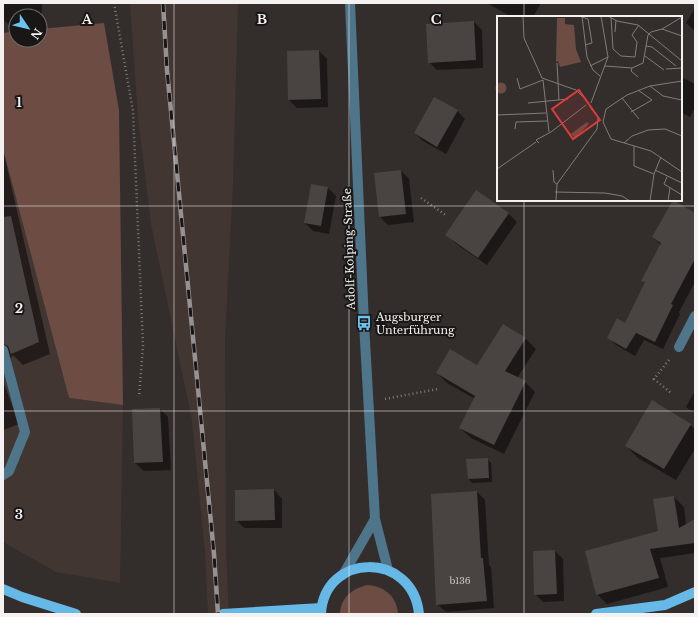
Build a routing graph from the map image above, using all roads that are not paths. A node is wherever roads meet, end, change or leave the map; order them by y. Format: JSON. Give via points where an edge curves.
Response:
{"nodes":[{"id":1,"x":350,"y":3,"type":"edge"},
{"id":2,"x":695,"y":316,"type":"edge"},
{"id":3,"x":679,"y":347,"type":"road end"},
{"id":4,"x":3,"y":350,"type":"edge"},
{"id":5,"x":3,"y":475,"type":"edge"},
{"id":6,"x":375,"y":519,"type":"junction"},
{"id":7,"x":388,"y":570,"type":"junction"},
{"id":8,"x":343,"y":574,"type":"junction"},
{"id":9,"x":3,"y":588,"type":"edge"},
{"id":10,"x":695,"y":592,"type":"edge"},
{"id":11,"x":321,"y":611,"type":"edge"},
{"id":12,"x":241,"y":613,"type":"edge"},
{"id":13,"x":76,"y":614,"type":"edge"},
{"id":14,"x":223,"y":614,"type":"edge"},
{"id":15,"x":419,"y":614,"type":"edge"},
{"id":16,"x":596,"y":614,"type":"edge"}],
"edges":[{"from":1,"to":6,"type":"street","name":"Adolf-Kolping-Straße"},
{"from":2,"to":3,"type":"street"},
{"from":4,"to":5,"type":"street","via":[[25,432],[9,471]]},
{"from":6,"to":7,"type":"street","name":"Adolf-Kolping-Straße"},
{"from":6,"to":8,"type":"street"},
{"from":7,"to":8,"type":"main road","via":[[373,566],[357,568]]},
{"from":7,"to":15,"type":"main road","via":[[397,574],[410,587],[418,604]]},
{"from":8,"to":11,"type":"main road","via":[[325,595]]},
{"from":9,"to":13,"type":"main road","via":[[22,597]]},
{"from":10,"to":16,"type":"main road","via":[[665,606]]},
{"from":11,"to":12,"type":"main road"},
{"from":12,"to":14,"type":"main road"}]}
